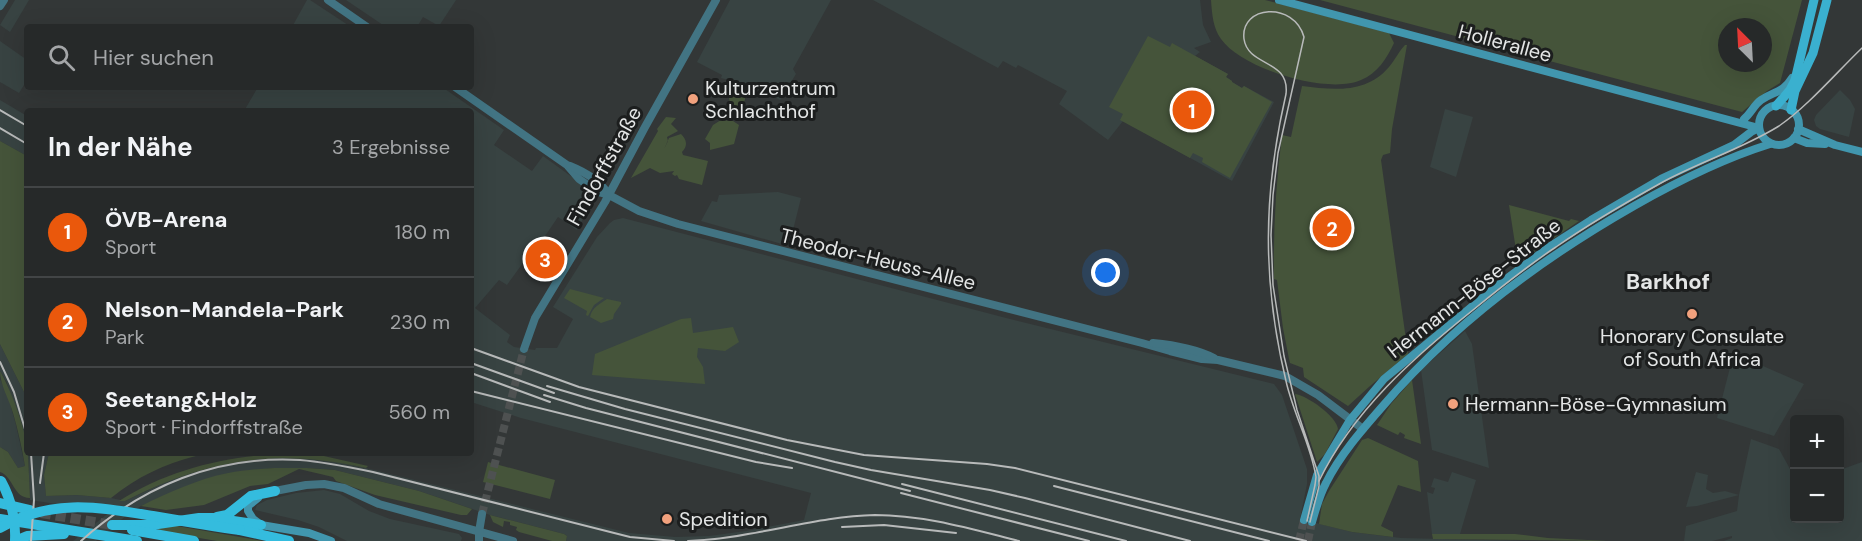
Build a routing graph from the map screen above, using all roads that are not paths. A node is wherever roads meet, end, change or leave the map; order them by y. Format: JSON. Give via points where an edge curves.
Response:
{"nodes":[{"id":1,"x":4,"y":0,"type":"edge"},
{"id":2,"x":328,"y":0,"type":"edge"},
{"id":3,"x":716,"y":0,"type":"edge"},
{"id":4,"x":1279,"y":0,"type":"edge"},
{"id":5,"x":1814,"y":0,"type":"edge"},
{"id":6,"x":1827,"y":0,"type":"edge"},
{"id":7,"x":0,"y":6,"type":"edge"},
{"id":8,"x":363,"y":24,"type":"edge"},
{"id":9,"x":1796,"y":73,"type":"junction"},
{"id":10,"x":459,"y":90,"type":"edge"},
{"id":11,"x":1776,"y":105,"type":"junction"},
{"id":12,"x":1791,"y":110,"type":"junction"},
{"id":13,"x":1761,"y":116,"type":"junction"},
{"id":14,"x":1723,"y":117,"type":"junction"},
{"id":15,"x":1744,"y":118,"type":"junction"},
{"id":16,"x":1759,"y":128,"type":"junction"},
{"id":17,"x":1798,"y":129,"type":"junction"},
{"id":18,"x":1794,"y":138,"type":"junction"},
{"id":19,"x":1770,"y":144,"type":"junction"},
{"id":20,"x":1834,"y":145,"type":"junction"},
{"id":21,"x":1862,"y":152,"type":"edge"},
{"id":22,"x":609,"y":195,"type":"junction"},
{"id":23,"x":524,"y":349,"type":"tunnel mouth"},
{"id":24,"x":1350,"y":420,"type":"junction"},
{"id":25,"x":1363,"y":429,"type":"junction"},
{"id":26,"x":0,"y":481,"type":"edge"},
{"id":27,"x":275,"y":491,"type":"junction"},
{"id":28,"x":0,"y":503,"type":"edge"},
{"id":29,"x":29,"y":510,"type":"tunnel mouth"},
{"id":30,"x":482,"y":514,"type":"tunnel mouth"},
{"id":31,"x":213,"y":518,"type":"junction"},
{"id":32,"x":0,"y":519,"type":"edge"},
{"id":33,"x":261,"y":525,"type":"junction"},
{"id":34,"x":0,"y":528,"type":"edge"},
{"id":35,"x":479,"y":532,"type":"junction"},
{"id":36,"x":82,"y":533,"type":"junction"},
{"id":37,"x":15,"y":541,"type":"edge"},
{"id":38,"x":136,"y":541,"type":"edge"},
{"id":39,"x":194,"y":541,"type":"edge"},
{"id":40,"x":289,"y":541,"type":"edge"},
{"id":41,"x":332,"y":541,"type":"edge"},
{"id":42,"x":473,"y":541,"type":"edge"},
{"id":43,"x":479,"y":541,"type":"edge"},
{"id":44,"x":513,"y":541,"type":"edge"}],
"edges":[{"from":1,"to":7,"type":"street"},
{"from":2,"to":8,"type":"street"},
{"from":3,"to":22,"type":"street","name":"Findorffstraße"},
{"from":4,"to":14,"type":"main road","name":"Hollerallee"},
{"from":5,"to":9,"type":"main road"},
{"from":6,"to":12,"type":"main road","via":[[1813,53],[1795,91]]},
{"from":9,"to":11,"type":"main road","via":[[1790,90]]},
{"from":9,"to":15,"type":"main road","via":[[1787,87],[1760,101]]},
{"from":10,"to":22,"type":"street","name":"Theodor-Heuss-Allee","via":[[567,165],[579,179]]},
{"from":11,"to":12,"type":"main road"},
{"from":11,"to":13,"type":"main road"},
{"from":12,"to":17,"type":"main road","via":[[1798,119]]},
{"from":13,"to":15,"type":"main road","name":"Hollerallee"},
{"from":13,"to":16,"type":"main road"},
{"from":14,"to":15,"type":"main road","name":"Hollerallee"},
{"from":14,"to":16,"type":"main road","name":"Hollerallee"},
{"from":16,"to":19,"type":"main road"},
{"from":16,"to":24,"type":"main road","name":"Hermann-Böse-Straße","via":[[1734,145],[1661,179],[1552,245],[1384,380]]},
{"from":17,"to":18,"type":"main road"},
{"from":17,"to":20,"type":"main road"},
{"from":18,"to":19,"type":"main road","via":[[1785,144]]},
{"from":18,"to":20,"type":"main road"},
{"from":19,"to":25,"type":"main road","name":"Hermann-Böse-Straße","via":[[1666,188],[1558,253],[1438,348]]},
{"from":20,"to":21,"type":"main road"},
{"from":22,"to":23,"type":"street","name":"Findorffstraße","via":[[535,318]]},
{"from":22,"to":24,"type":"street","name":"Theodor-Heuss-Allee","via":[[639,211],[699,230],[1142,343],[1204,353],[1286,377]]},
{"from":24,"to":25,"type":"street","name":"Theodor-Heuss-Allee"},
{"from":24,"to":25,"type":"main road","name":"Hermann-Böse-Straße","via":[[1317,475],[1308,521],[1325,484]]},
{"from":26,"to":37,"type":"highway","bridge":true,"via":[[15,514]]},
{"from":27,"to":31,"type":"highway","via":[[251,496],[227,515]]},
{"from":27,"to":33,"type":"main road","via":[[248,506],[253,519]]},
{"from":27,"to":35,"type":"street","via":[[324,484],[344,488],[379,504]]},
{"from":28,"to":29,"type":"highway"},
{"from":30,"to":35,"type":"street"},
{"from":31,"to":33,"type":"highway"},
{"from":31,"to":39,"type":"highway","via":[[112,525]]},
{"from":32,"to":36,"type":"highway"},
{"from":33,"to":41,"type":"main road"},
{"from":34,"to":40,"type":"highway","bridge":true,"via":[[50,508],[78,507],[240,530]]},
{"from":35,"to":42,"type":"street"},
{"from":35,"to":43,"type":"street"},
{"from":35,"to":44,"type":"street"},
{"from":36,"to":37,"type":"highway","via":[[43,534]]},
{"from":36,"to":38,"type":"highway"}]}
